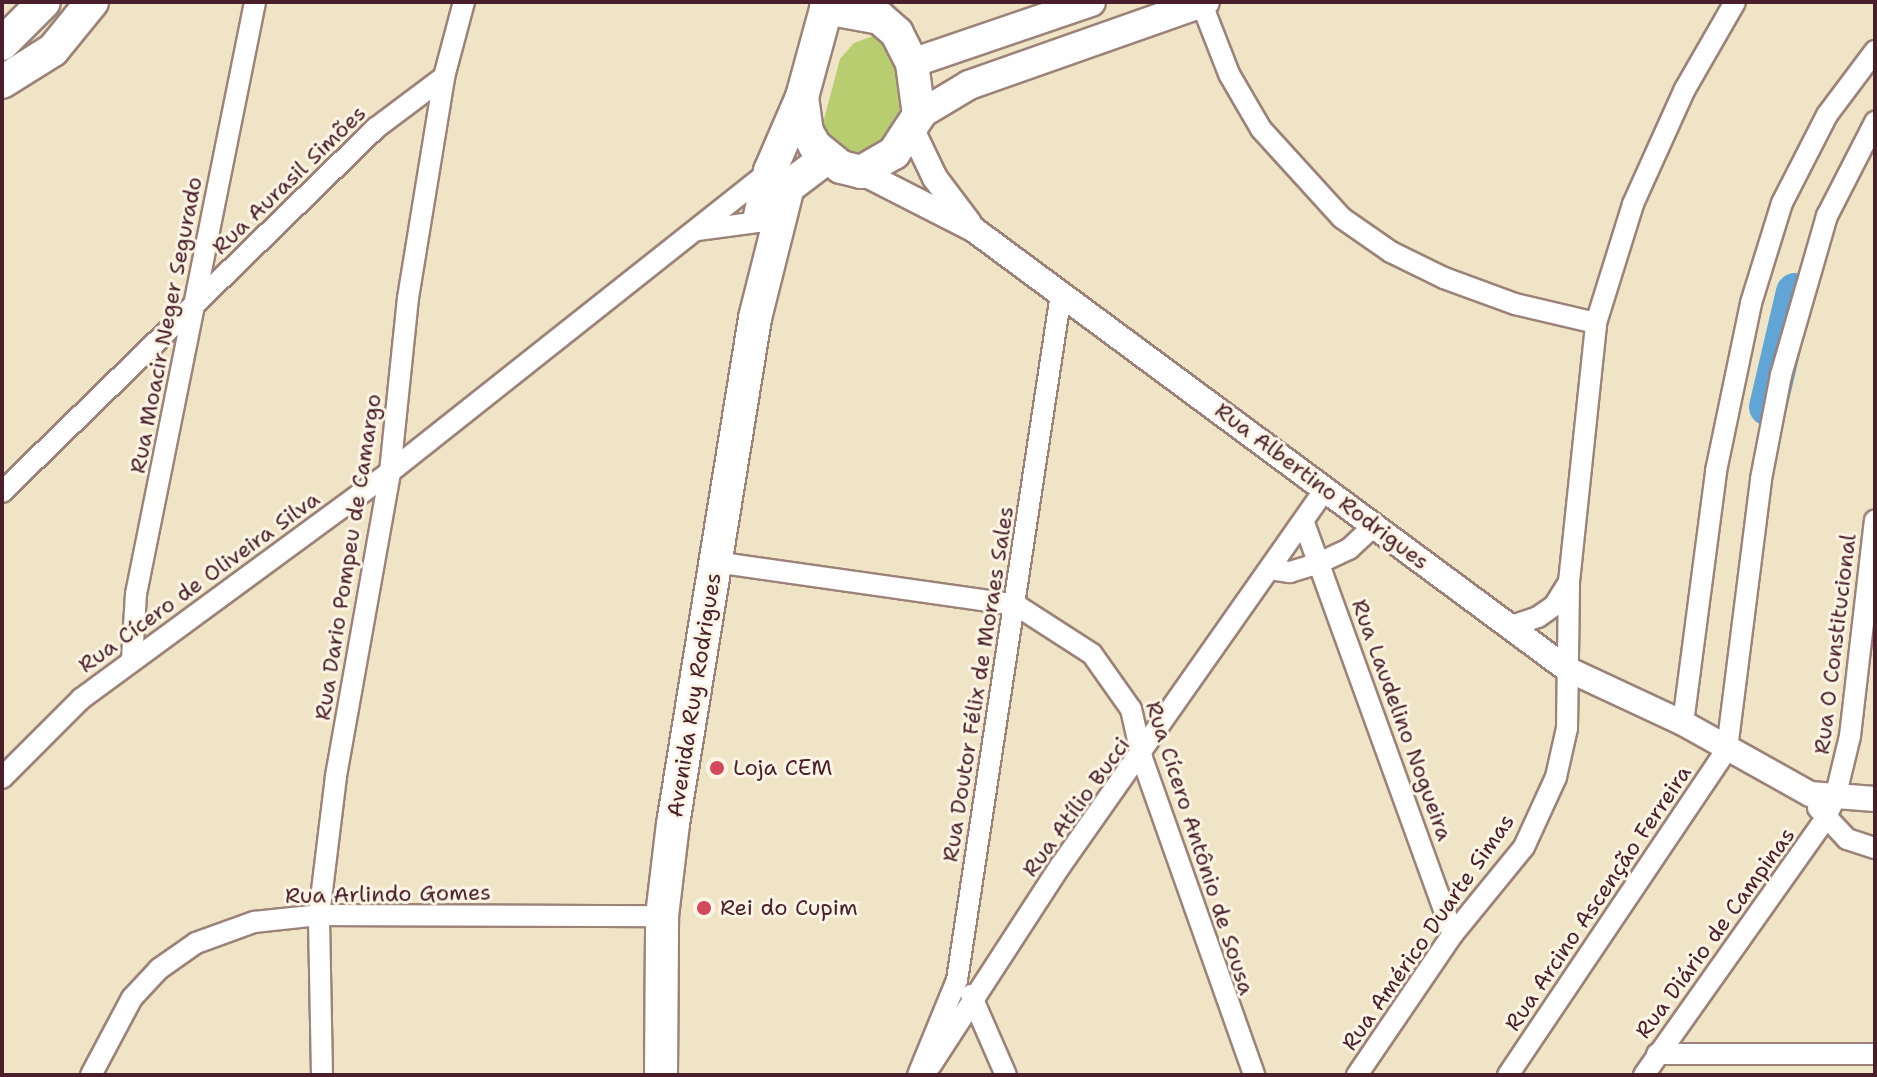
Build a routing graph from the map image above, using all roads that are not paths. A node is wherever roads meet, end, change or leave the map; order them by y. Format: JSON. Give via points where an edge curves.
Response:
{"nodes":[{"id":1,"x":44,"y":2,"type":"edge"},
{"id":2,"x":92,"y":2,"type":"edge"},
{"id":3,"x":255,"y":2,"type":"edge"},
{"id":4,"x":464,"y":2,"type":"edge"},
{"id":5,"x":1091,"y":2,"type":"edge"},
{"id":6,"x":1202,"y":2,"type":"edge"},
{"id":7,"x":1735,"y":2,"type":"edge"},
{"id":8,"x":826,"y":4,"type":"edge"},
{"id":9,"x":883,"y":9,"type":"edge"},
{"id":10,"x":4,"y":41,"type":"edge"},
{"id":11,"x":1875,"y":51,"type":"edge"},
{"id":12,"x":912,"y":63,"type":"junction"},
{"id":13,"x":444,"y":77,"type":"junction"},
{"id":14,"x":2,"y":82,"type":"edge"},
{"id":15,"x":802,"y":97,"type":"junction"},
{"id":16,"x":915,"y":122,"type":"junction"},
{"id":17,"x":1875,"y":122,"type":"edge"},
{"id":18,"x":826,"y":158,"type":"junction"},
{"id":19,"x":770,"y":171,"type":"junction"},
{"id":20,"x":861,"y":172,"type":"junction"},
{"id":21,"x":758,"y":222,"type":"junction"},
{"id":22,"x":973,"y":229,"type":"junction"},
{"id":23,"x":698,"y":230,"type":"junction"},
{"id":24,"x":1061,"y":294,"type":"junction"},
{"id":25,"x":198,"y":303,"type":"junction"},
{"id":26,"x":755,"y":318,"type":"junction"},
{"id":27,"x":1596,"y":323,"type":"junction"},
{"id":28,"x":390,"y":472,"type":"junction"},
{"id":29,"x":1325,"y":490,"type":"junction"},
{"id":30,"x":2,"y":492,"type":"edge"},
{"id":31,"x":1875,"y":520,"type":"edge"},
{"id":32,"x":1304,"y":523,"type":"junction"},
{"id":33,"x":1374,"y":526,"type":"junction"},
{"id":34,"x":715,"y":562,"type":"junction"},
{"id":35,"x":1319,"y":563,"type":"junction"},
{"id":36,"x":1270,"y":569,"type":"junction"},
{"id":37,"x":1569,"y":582,"type":"junction"},
{"id":38,"x":1016,"y":605,"type":"junction"},
{"id":39,"x":1871,"y":612,"type":"edge"},
{"id":40,"x":1509,"y":627,"type":"junction"},
{"id":41,"x":132,"y":659,"type":"junction"},
{"id":42,"x":1567,"y":669,"type":"junction"},
{"id":43,"x":1683,"y":723,"type":"junction"},
{"id":44,"x":1727,"y":749,"type":"junction"},
{"id":45,"x":1142,"y":758,"type":"junction"},
{"id":46,"x":2,"y":778,"type":"edge"},
{"id":47,"x":1875,"y":799,"type":"edge"},
{"id":48,"x":1830,"y":808,"type":"junction"},
{"id":49,"x":1875,"y":848,"type":"edge"},
{"id":50,"x":319,"y":915,"type":"junction"},
{"id":51,"x":662,"y":916,"type":"junction"},
{"id":52,"x":1453,"y":934,"type":"junction"},
{"id":53,"x":957,"y":980,"type":"junction"},
{"id":54,"x":977,"y":1001,"type":"junction"},
{"id":55,"x":1657,"y":1054,"type":"junction"},
{"id":56,"x":1875,"y":1054,"type":"edge"},
{"id":57,"x":91,"y":1075,"type":"edge"},
{"id":58,"x":322,"y":1075,"type":"edge"},
{"id":59,"x":661,"y":1075,"type":"edge"},
{"id":60,"x":921,"y":1075,"type":"edge"},
{"id":61,"x":1006,"y":1075,"type":"edge"},
{"id":62,"x":1254,"y":1075,"type":"edge"},
{"id":63,"x":1357,"y":1075,"type":"edge"},
{"id":64,"x":1508,"y":1075,"type":"edge"},
{"id":65,"x":1644,"y":1075,"type":"edge"}],
"edges":[{"from":1,"to":10,"type":"main road"},
{"from":2,"to":14,"type":"main road","via":[[53,50]]},
{"from":3,"to":25,"type":"street","name":"Rua Moacir Neger Segurado"},
{"from":4,"to":13,"type":"street","name":"Rua Dario Pompeu de Camargo"},
{"from":5,"to":12,"type":"main road"},
{"from":6,"to":16,"type":"main road","via":[[969,85]]},
{"from":6,"to":27,"type":"street","via":[[1229,74],[1261,129],[1342,218],[1391,252],[1444,278],[1515,304]]},
{"from":7,"to":27,"type":"street","name":"Rua Américo Duarte Simas","via":[[1685,89],[1633,204]]},
{"from":8,"to":9,"type":"main road"},
{"from":8,"to":15,"type":"main road","name":"Avenida Ruy Rodrigues"},
{"from":9,"to":12,"type":"main road"},
{"from":11,"to":43,"type":"street","via":[[1827,115],[1782,203],[1751,303],[1716,471]]},
{"from":12,"to":16,"type":"main road"},
{"from":13,"to":25,"type":"street","name":"Rua Aurasil Simões","via":[[376,128]]},
{"from":13,"to":28,"type":"street","name":"Rua Dario Pompeu de Camargo","via":[[408,298]]},
{"from":15,"to":18,"type":"main road","via":[[807,132]]},
{"from":15,"to":19,"type":"main road","name":"Avenida Ruy Rodrigues"},
{"from":16,"to":20,"type":"main road","via":[[884,162]]},
{"from":16,"to":22,"type":"street","name":"Rua Albertino Rodrigues","via":[[935,178]]},
{"from":17,"to":44,"type":"street","via":[[1827,216],[1781,375],[1761,479]]},
{"from":18,"to":20,"type":"main road"},
{"from":18,"to":26,"type":"main road","name":"Avenida Ruy Rodrigues","via":[[788,187]]},
{"from":19,"to":21,"type":"main road","name":"Avenida Ruy Rodrigues"},
{"from":19,"to":23,"type":"street","name":"Rua Cícero de Oliveira Silva"},
{"from":20,"to":22,"type":"street","name":"Rua Albertino Rodrigues"},
{"from":21,"to":23,"type":"street"},
{"from":21,"to":26,"type":"main road","name":"Avenida Ruy Rodrigues"},
{"from":22,"to":24,"type":"street","name":"Rua Albertino Rodrigues"},
{"from":23,"to":28,"type":"street","name":"Rua Cícero de Oliveira Silva"},
{"from":24,"to":29,"type":"street","name":"Rua Albertino Rodrigues"},
{"from":24,"to":38,"type":"street","name":"Rua Doutor Félix de Moraes Sales"},
{"from":25,"to":30,"type":"street","name":"Rua Aurasil Simões"},
{"from":25,"to":41,"type":"street","name":"Rua Moacir Neger Segurado","via":[[136,594]]},
{"from":26,"to":34,"type":"main road","name":"Avenida Ruy Rodrigues"},
{"from":27,"to":37,"type":"street","name":"Rua Américo Duarte Simas"},
{"from":28,"to":41,"type":"street","name":"Rua Cícero de Oliveira Silva"},
{"from":28,"to":50,"type":"street","name":"Rua Dario Pompeu de Camargo","via":[[336,776]]},
{"from":29,"to":32,"type":"street","name":"Rua Atílio Bucci"},
{"from":29,"to":33,"type":"street","name":"Rua Albertino Rodrigues"},
{"from":31,"to":39,"type":"street","name":"Rua O Constitucional"},
{"from":32,"to":35,"type":"street","name":"Rua Laudelino Nogueira"},
{"from":32,"to":36,"type":"street","name":"Rua Atílio Bucci"},
{"from":33,"to":35,"type":"street","via":[[1349,549]]},
{"from":33,"to":40,"type":"street","name":"Rua Albertino Rodrigues"},
{"from":34,"to":38,"type":"street","name":"Rua Cícero Antônio de Sousa"},
{"from":34,"to":51,"type":"main road","name":"Avenida Ruy Rodrigues"},
{"from":35,"to":36,"type":"street","via":[[1290,572]]},
{"from":35,"to":52,"type":"street","name":"Rua Laudelino Nogueira"},
{"from":36,"to":45,"type":"street","name":"Rua Atílio Bucci"},
{"from":37,"to":40,"type":"street","via":[[1554,606]]},
{"from":37,"to":42,"type":"street","name":"Rua Américo Duarte Simas"},
{"from":38,"to":45,"type":"street","name":"Rua Cícero Antônio de Sousa","via":[[1082,645],[1103,666],[1131,709]]},
{"from":38,"to":53,"type":"street","name":"Rua Doutor Félix de Moraes Sales"},
{"from":39,"to":48,"type":"street","name":"Rua O Constitucional","via":[[1850,736]]},
{"from":40,"to":42,"type":"street","name":"Rua Albertino Rodrigues"},
{"from":41,"to":46,"type":"street","name":"Rua Cícero de Oliveira Silva","via":[[71,708]]},
{"from":42,"to":43,"type":"street","name":"Rua Albertino Rodrigues"},
{"from":42,"to":52,"type":"street","name":"Rua Américo Duarte Simas","via":[[1567,728],[1546,801],[1524,847]]},
{"from":43,"to":44,"type":"street","name":"Rua Albertino Rodrigues"},
{"from":44,"to":48,"type":"street","name":"Rua Albertino Rodrigues"},
{"from":44,"to":64,"type":"street","name":"Rua Arcino Ascenção Ferreira"},
{"from":45,"to":54,"type":"street","name":"Rua Atílio Bucci","via":[[1061,865]]},
{"from":45,"to":62,"type":"street","name":"Rua Cícero Antônio de Sousa"},
{"from":47,"to":48,"type":"street","name":"Rua Albertino Rodrigues"},
{"from":48,"to":49,"type":"street","via":[[1847,839]]},
{"from":48,"to":55,"type":"street","name":"Rua Diário de Campinas"},
{"from":50,"to":51,"type":"street","name":"Rua Arlindo Gomes"},
{"from":50,"to":57,"type":"street","name":"Rua Arlindo Gomes","via":[[254,922],[196,943],[132,998]]},
{"from":50,"to":58,"type":"street","name":"Rua Dario Pompeu de Camargo"},
{"from":51,"to":59,"type":"main road","name":"Avenida Ruy Rodrigues"},
{"from":52,"to":63,"type":"street","name":"Rua Américo Duarte Simas"},
{"from":53,"to":54,"type":"street"},
{"from":53,"to":60,"type":"street","name":"Rua Doutor Félix de Moraes Sales"},
{"from":54,"to":60,"type":"street","name":"Rua Atílio Bucci"},
{"from":54,"to":61,"type":"street"},
{"from":55,"to":56,"type":"street"},
{"from":55,"to":65,"type":"street","name":"Rua Diário de Campinas"}]}
